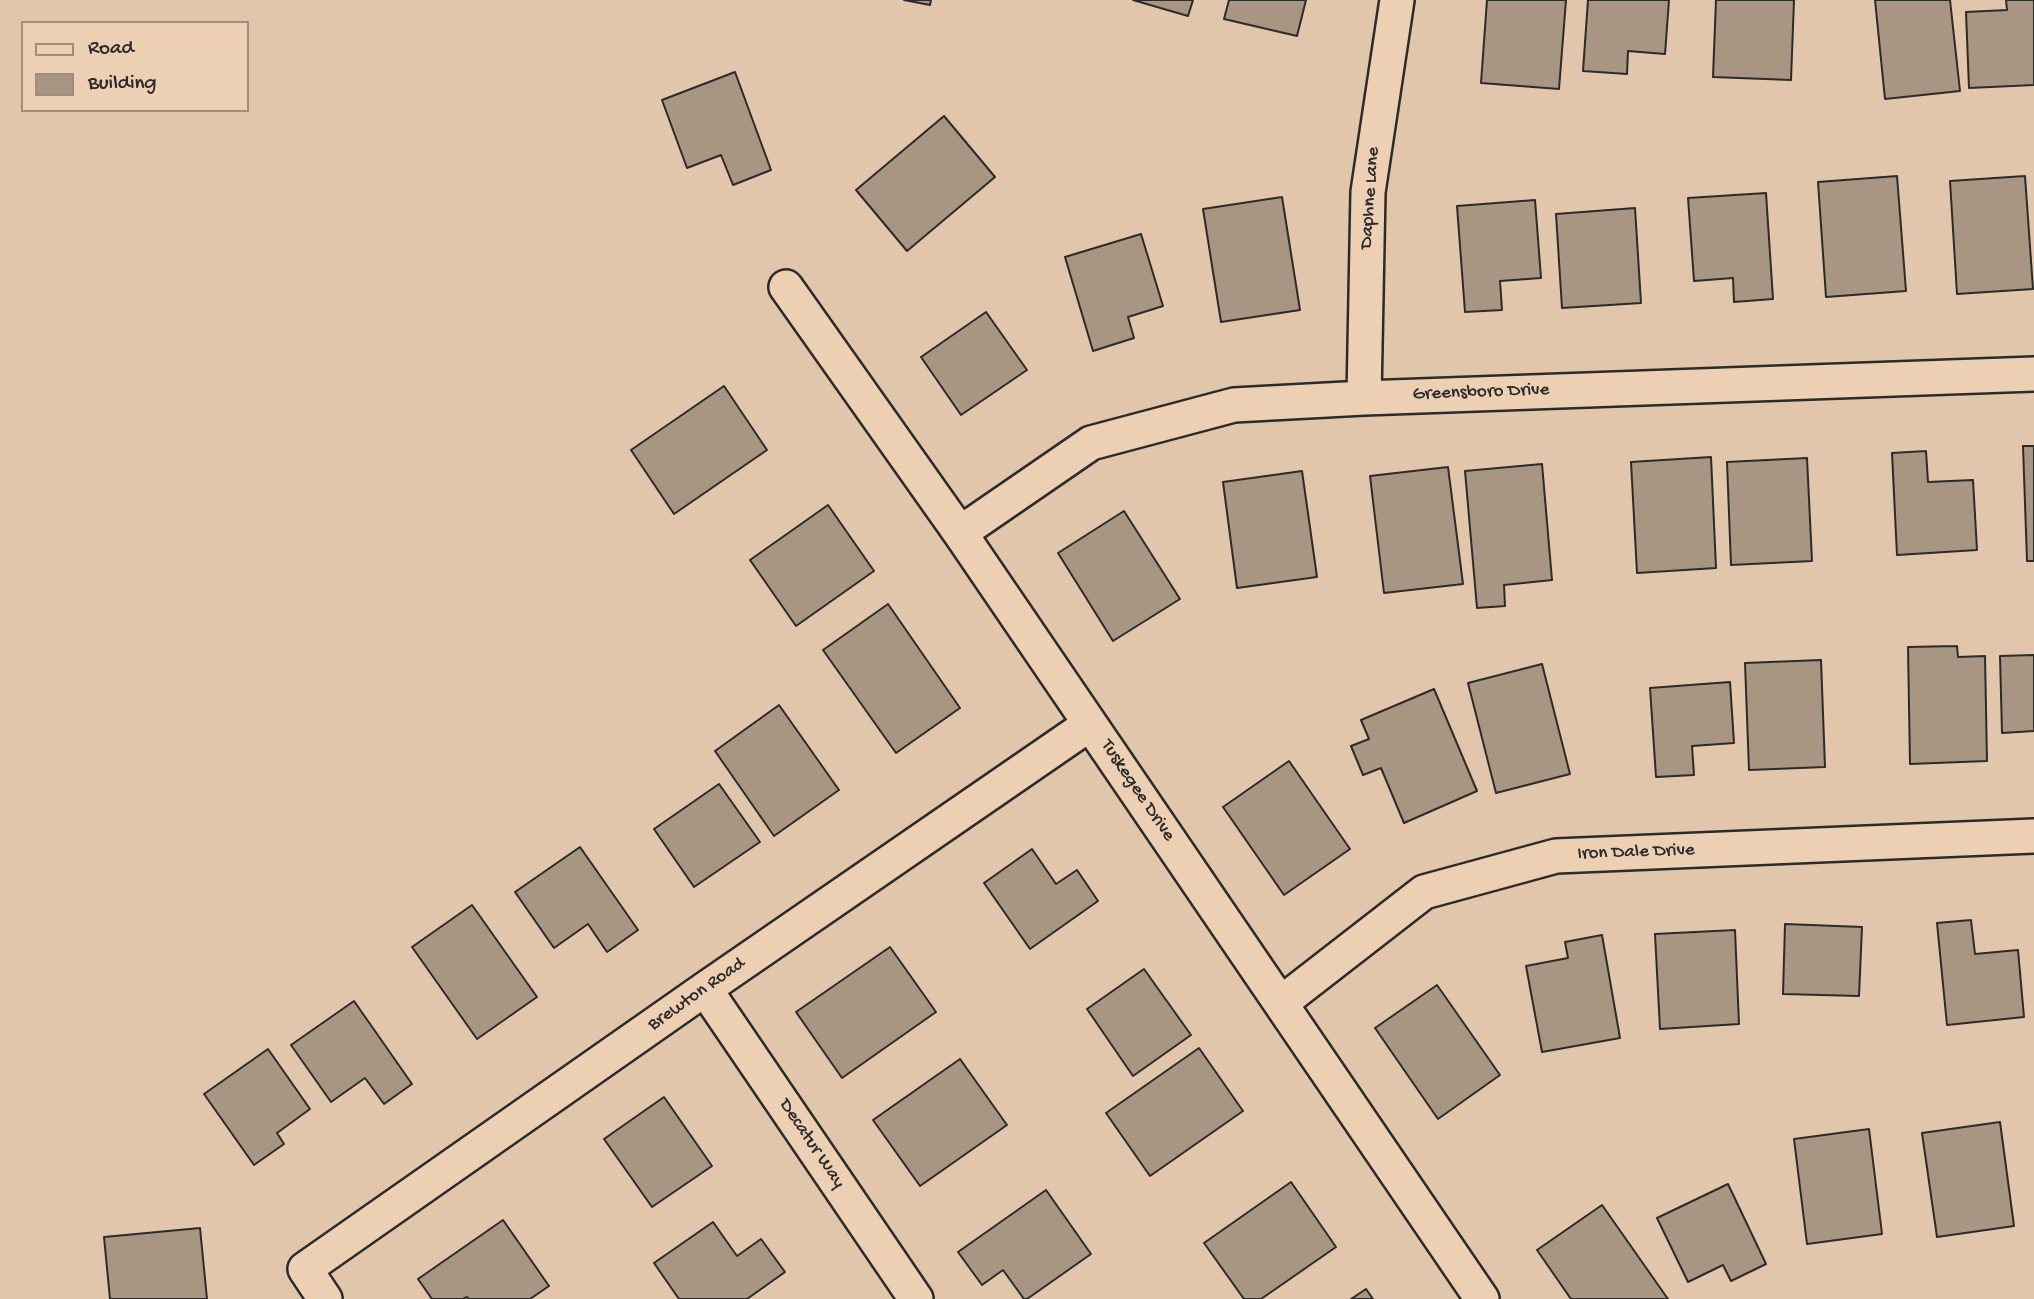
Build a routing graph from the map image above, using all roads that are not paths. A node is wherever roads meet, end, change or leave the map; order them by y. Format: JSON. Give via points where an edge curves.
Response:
{"nodes":[{"id":1,"x":1397,"y":0,"type":"edge"},
{"id":2,"x":786,"y":287,"type":"dead end"},
{"id":3,"x":2034,"y":374,"type":"edge"},
{"id":4,"x":1364,"y":398,"type":"junction"},
{"id":5,"x":960,"y":533,"type":"junction"},
{"id":6,"x":1090,"y":724,"type":"junction"},
{"id":7,"x":2034,"y":836,"type":"edge"},
{"id":8,"x":705,"y":989,"type":"junction"},
{"id":9,"x":1281,"y":1003,"type":"junction"},
{"id":10,"x":325,"y":1299,"type":"edge"},
{"id":11,"x":916,"y":1299,"type":"edge"},
{"id":12,"x":1482,"y":1299,"type":"edge"}],
"edges":[{"from":1,"to":4,"type":"street","name":"Daphne Lane","via":[[1368,192]]},
{"from":2,"to":5,"type":"street","name":"Tuskegee Drive"},
{"from":3,"to":4,"type":"street","name":"Greensboro Drive"},
{"from":4,"to":5,"type":"street","name":"Greensboro Drive","via":[[1234,405],[1091,443]]},
{"from":5,"to":6,"type":"street","name":"Tuskegee Drive"},
{"from":6,"to":8,"type":"street","name":"Brewton Road"},
{"from":6,"to":9,"type":"street","name":"Tuskegee Drive"},
{"from":7,"to":9,"type":"street","name":"Iron Dale Drive","via":[[1556,856],[1424,892]]},
{"from":8,"to":10,"type":"street","name":"Brewton Road","via":[[304,1269]]},
{"from":8,"to":11,"type":"street","name":"Decatur Way"},
{"from":9,"to":12,"type":"street","name":"Tuskegee Drive"}]}
